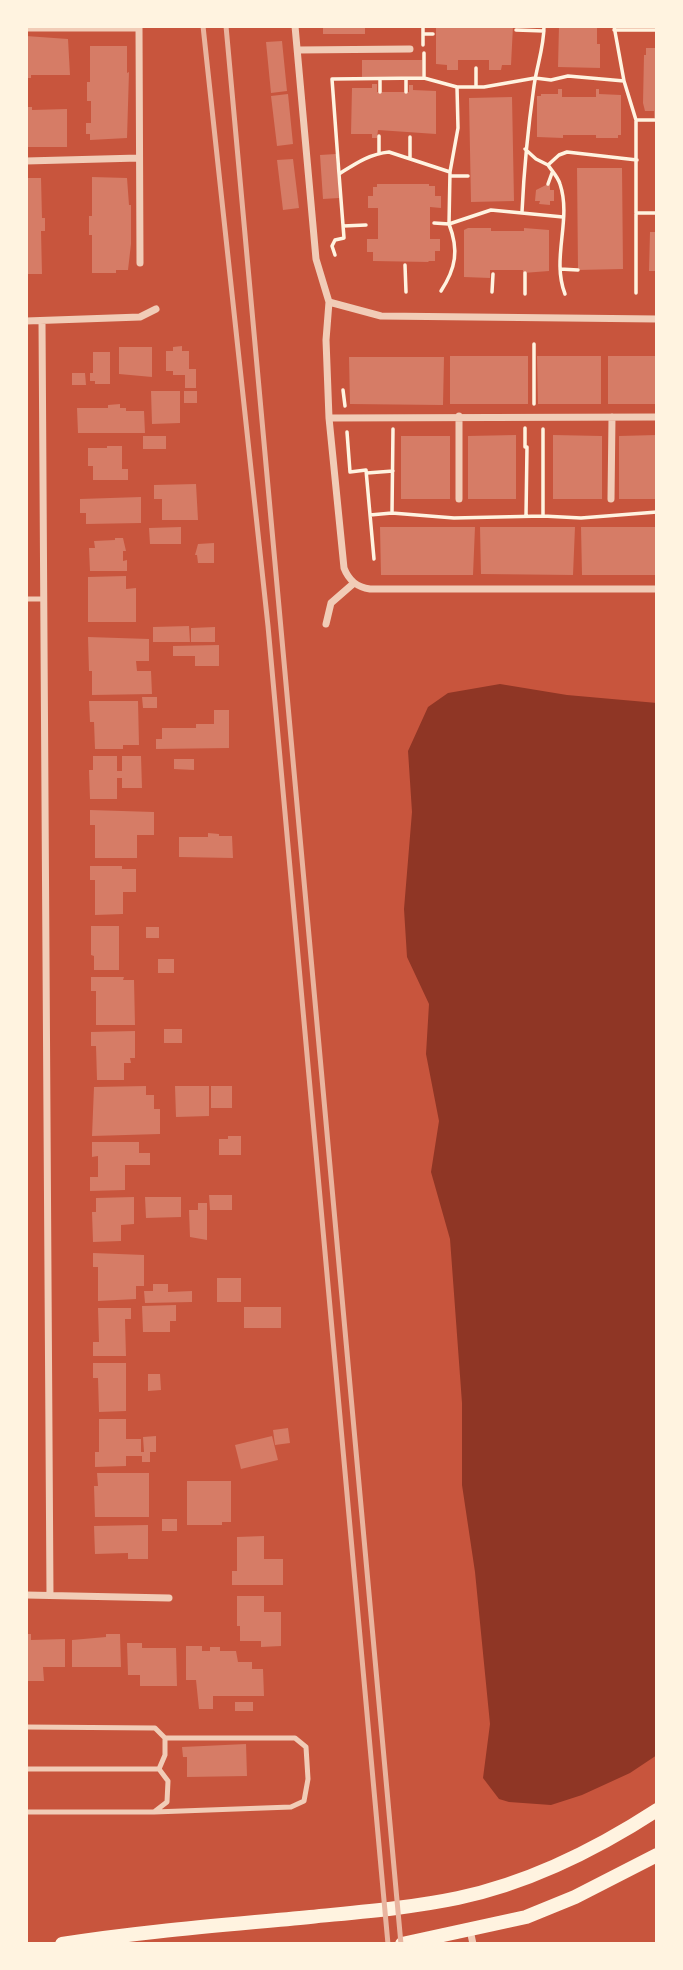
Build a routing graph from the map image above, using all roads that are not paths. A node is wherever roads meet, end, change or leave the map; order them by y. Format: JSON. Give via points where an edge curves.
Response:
{"nodes":[{"id":1,"x":295,"y":26,"type":"edge"},
{"id":2,"x":139,"y":27,"type":"edge"},
{"id":3,"x":26,"y":28,"type":"edge"},
{"id":4,"x":410,"y":49,"type":"dead end"},
{"id":5,"x":298,"y":50,"type":"junction"},
{"id":6,"x":139,"y":158,"type":"junction"},
{"id":7,"x":26,"y":161,"type":"edge"},
{"id":8,"x":139,"y":263,"type":"dead end"},
{"id":9,"x":330,"y":302,"type":"junction"},
{"id":10,"x":156,"y":309,"type":"dead end"},
{"id":11,"x":657,"y":319,"type":"edge"},
{"id":12,"x":26,"y":321,"type":"edge"},
{"id":13,"x":41,"y":321,"type":"junction"},
{"id":14,"x":459,"y":416,"type":"junction"},
{"id":15,"x":612,"y":417,"type":"junction"},
{"id":16,"x":657,"y":417,"type":"edge"},
{"id":17,"x":330,"y":418,"type":"junction"},
{"id":18,"x":459,"y":499,"type":"dead end"},
{"id":19,"x":611,"y":499,"type":"dead end"},
{"id":20,"x":354,"y":583,"type":"junction"},
{"id":21,"x":657,"y":589,"type":"edge"},
{"id":22,"x":26,"y":599,"type":"edge"},
{"id":23,"x":43,"y":599,"type":"junction"},
{"id":24,"x":326,"y":624,"type":"dead end"},
{"id":25,"x":50,"y":1594,"type":"junction"},
{"id":26,"x":26,"y":1595,"type":"edge"},
{"id":27,"x":169,"y":1598,"type":"dead end"},
{"id":28,"x":26,"y":1727,"type":"edge"},
{"id":29,"x":165,"y":1738,"type":"junction"},
{"id":30,"x":26,"y":1769,"type":"edge"},
{"id":31,"x":159,"y":1769,"type":"junction"},
{"id":32,"x":657,"y":1810,"type":"edge"},
{"id":33,"x":26,"y":1812,"type":"edge"},
{"id":34,"x":154,"y":1812,"type":"junction"},
{"id":35,"x":657,"y":1855,"type":"edge"},
{"id":36,"x":472,"y":1937,"type":"edge"},
{"id":37,"x":62,"y":1944,"type":"edge"},
{"id":38,"x":402,"y":1944,"type":"edge"}],
"edges":[{"from":1,"to":5,"type":"street"},
{"from":2,"to":3,"type":"street"},
{"from":2,"to":6,"type":"street"},
{"from":4,"to":5,"type":"street"},
{"from":5,"to":9,"type":"street","via":[[316,259]]},
{"from":6,"to":7,"type":"street"},
{"from":6,"to":8,"type":"street"},
{"from":9,"to":11,"type":"street","via":[[382,316]]},
{"from":9,"to":17,"type":"street","via":[[326,340]]},
{"from":10,"to":13,"type":"street","via":[[140,317]]},
{"from":12,"to":13,"type":"street"},
{"from":13,"to":23,"type":"street"},
{"from":14,"to":15,"type":"street"},
{"from":14,"to":17,"type":"street"},
{"from":14,"to":18,"type":"street"},
{"from":15,"to":16,"type":"street"},
{"from":15,"to":19,"type":"street"},
{"from":17,"to":20,"type":"street","via":[[344,568]]},
{"from":20,"to":21,"type":"street","via":[[370,589]]},
{"from":20,"to":24,"type":"street","via":[[331,603]]},
{"from":22,"to":23,"type":"lane"},
{"from":23,"to":25,"type":"street"},
{"from":25,"to":26,"type":"street"},
{"from":25,"to":27,"type":"street"},
{"from":28,"to":29,"type":"lane","via":[[155,1727]]},
{"from":29,"to":31,"type":"lane"},
{"from":29,"to":34,"type":"lane","via":[[295,1738],[306,1748],[308,1779],[304,1801],[291,1807]]},
{"from":30,"to":31,"type":"lane"},
{"from":31,"to":34,"type":"lane","via":[[168,1782],[167,1802]]},
{"from":32,"to":37,"type":"main road","via":[[614,1838],[554,1867],[459,1898]]},
{"from":33,"to":34,"type":"lane"},
{"from":35,"to":36,"type":"main road","via":[[575,1897]]},
{"from":36,"to":38,"type":"main road"}]}
